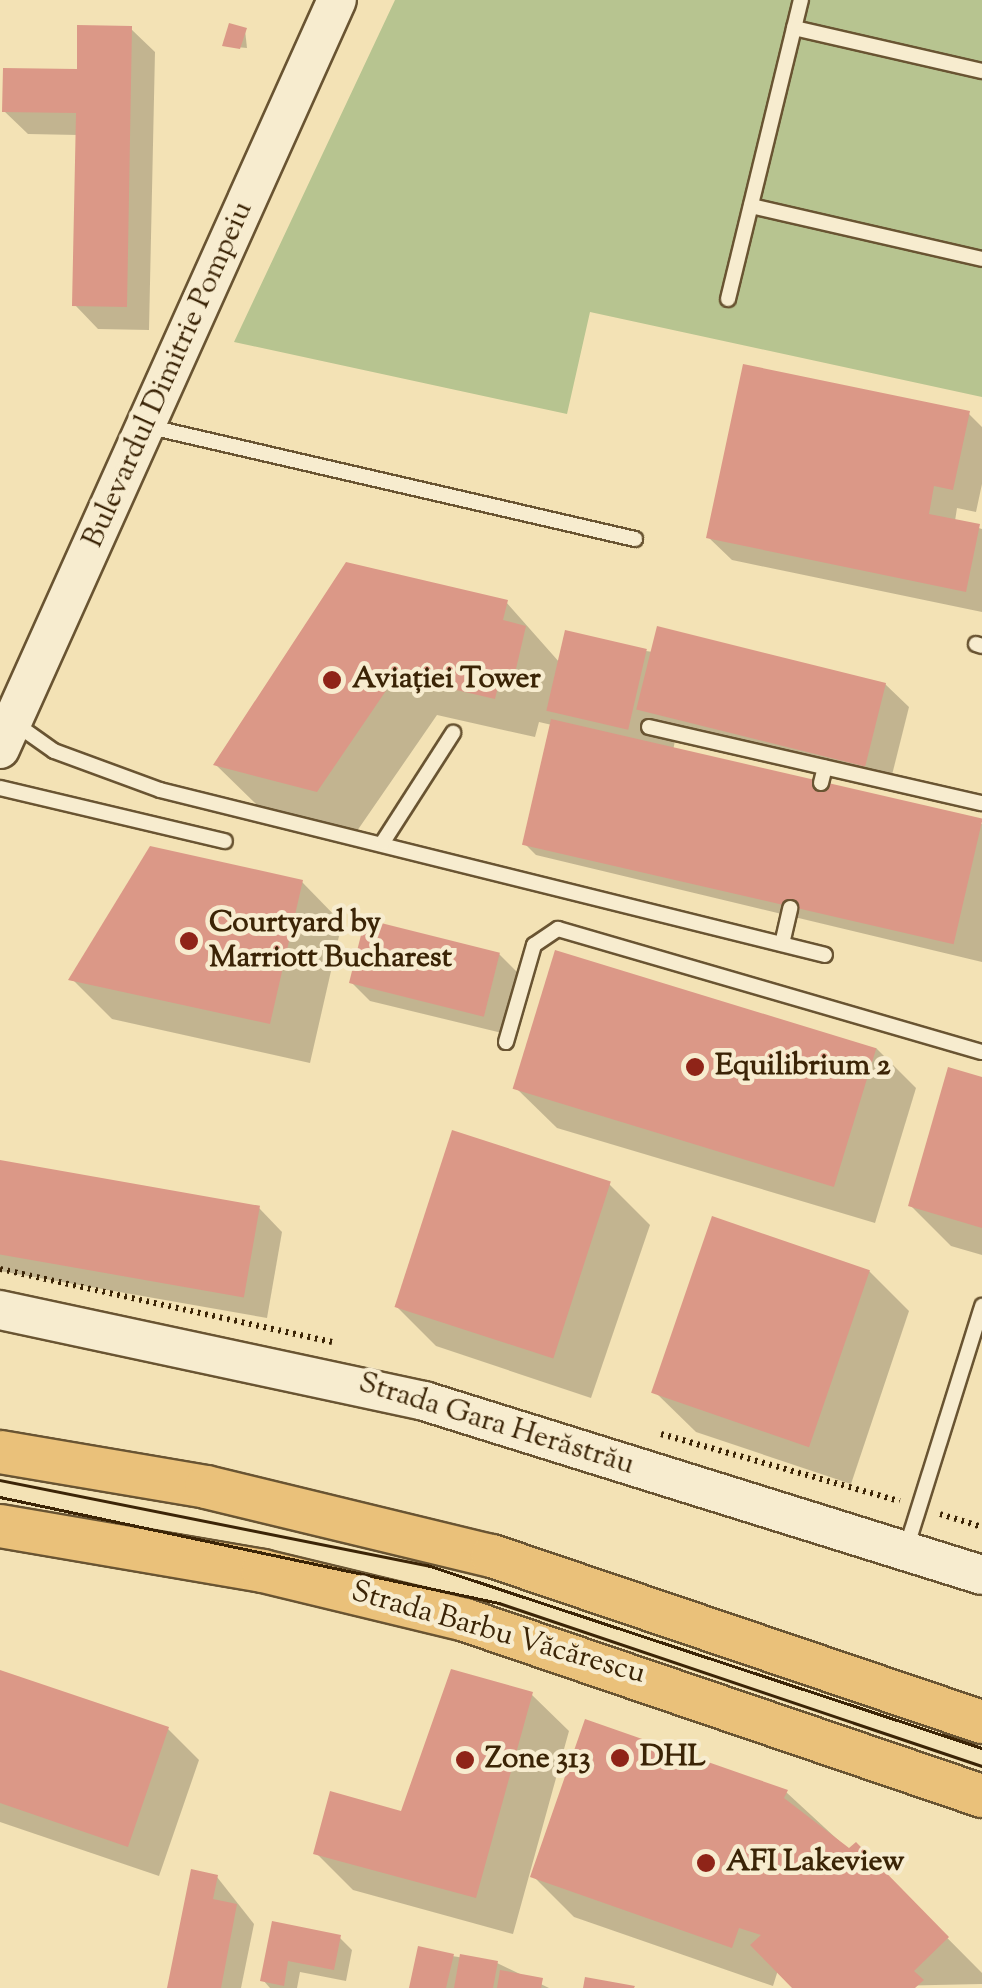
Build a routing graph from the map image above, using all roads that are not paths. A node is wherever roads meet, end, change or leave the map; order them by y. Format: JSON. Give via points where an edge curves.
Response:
{"nodes":[{"id":1,"x":337,"y":0,"type":"edge"},
{"id":2,"x":802,"y":0,"type":"edge"},
{"id":3,"x":794,"y":28,"type":"junction"},
{"id":4,"x":982,"y":71,"type":"edge"},
{"id":5,"x":751,"y":206,"type":"junction"},
{"id":6,"x":982,"y":259,"type":"edge"},
{"id":7,"x":728,"y":299,"type":"dead end"},
{"id":8,"x":146,"y":426,"type":"junction"},
{"id":9,"x":634,"y":539,"type":"dead end"},
{"id":10,"x":649,"y":727,"type":"dead end"},
{"id":11,"x":453,"y":733,"type":"dead end"},
{"id":12,"x":6,"y":735,"type":"edge"},
{"id":13,"x":825,"y":767,"type":"junction"},
{"id":14,"x":820,"y":783,"type":"dead end"},
{"id":15,"x":0,"y":788,"type":"edge"},
{"id":16,"x":982,"y":803,"type":"edge"},
{"id":17,"x":225,"y":841,"type":"dead end"},
{"id":18,"x":384,"y":842,"type":"junction"},
{"id":19,"x":790,"y":908,"type":"dead end"},
{"id":20,"x":782,"y":944,"type":"junction"},
{"id":21,"x":826,"y":955,"type":"dead end"},
{"id":22,"x":506,"y":1042,"type":"dead end"},
{"id":23,"x":982,"y":1052,"type":"edge"},
{"id":24,"x":982,"y":1306,"type":"edge"},
{"id":25,"x":0,"y":1310,"type":"edge"},
{"id":26,"x":0,"y":1452,"type":"edge"},
{"id":27,"x":0,"y":1526,"type":"edge"},
{"id":28,"x":906,"y":1550,"type":"junction"},
{"id":29,"x":982,"y":1575,"type":"edge"},
{"id":30,"x":982,"y":1722,"type":"edge"},
{"id":31,"x":982,"y":1796,"type":"edge"}],
"edges":[{"from":1,"to":8,"type":"street","name":"Bulevardul Dimitrie Pompeiu"},
{"from":2,"to":3,"type":"lane"},
{"from":3,"to":4,"type":"lane"},
{"from":3,"to":5,"type":"lane"},
{"from":5,"to":6,"type":"lane"},
{"from":5,"to":7,"type":"lane"},
{"from":8,"to":9,"type":"lane"},
{"from":8,"to":12,"type":"street","name":"Bulevardul Dimitrie Pompeiu"},
{"from":10,"to":13,"type":"lane"},
{"from":11,"to":18,"type":"lane"},
{"from":12,"to":18,"type":"lane","via":[[160,790]]},
{"from":13,"to":14,"type":"lane"},
{"from":13,"to":16,"type":"lane"},
{"from":15,"to":17,"type":"lane"},
{"from":18,"to":20,"type":"lane"},
{"from":19,"to":20,"type":"lane"},
{"from":20,"to":21,"type":"lane"},
{"from":22,"to":23,"type":"lane","via":[[534,945],[558,929]]},
{"from":24,"to":28,"type":"lane"},
{"from":25,"to":28,"type":"street","name":"Strada Gara Herăstrău","via":[[352,1381]]},
{"from":26,"to":30,"type":"main road","via":[[206,1487],[492,1556]]},
{"from":27,"to":31,"type":"main road","name":"Strada Barbu Văcărescu","via":[[245,1567],[465,1620]]},
{"from":28,"to":29,"type":"street","name":"Strada Gara Herăstrău"}]}
